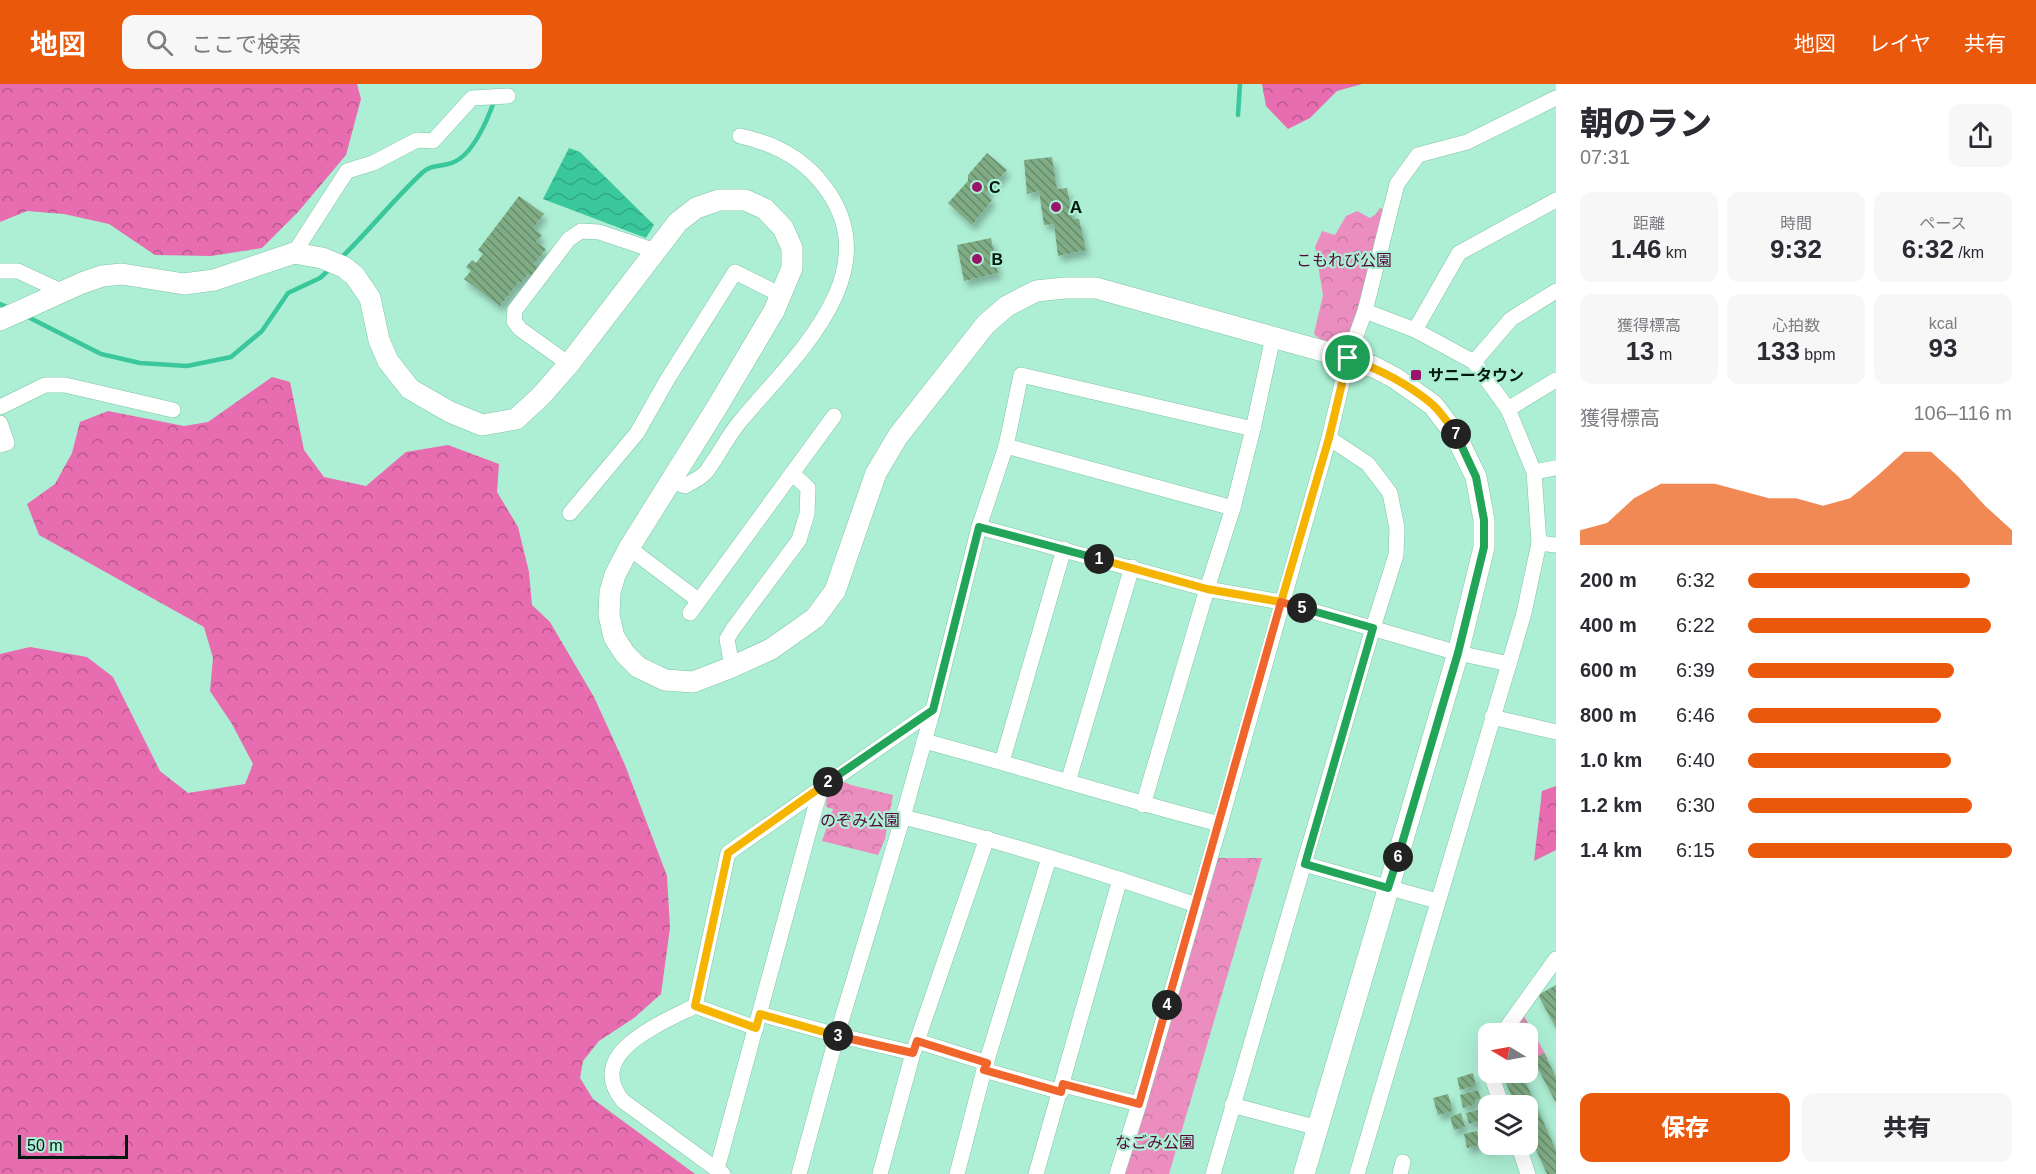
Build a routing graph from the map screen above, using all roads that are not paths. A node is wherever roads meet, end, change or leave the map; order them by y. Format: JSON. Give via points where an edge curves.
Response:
{"nodes":[{"id":1,"x":478,"y":93,"type":"edge"},
{"id":2,"x":507,"y":96,"type":"dead end"},
{"id":3,"x":1556,"y":98,"type":"edge"},
{"id":4,"x":740,"y":136,"type":"dead end"},
{"id":5,"x":1556,"y":200,"type":"edge"},
{"id":6,"x":657,"y":251,"type":"junction"},
{"id":7,"x":294,"y":253,"type":"junction"},
{"id":8,"x":0,"y":271,"type":"edge"},
{"id":9,"x":1556,"y":291,"type":"edge"},
{"id":10,"x":63,"y":292,"type":"junction"},
{"id":11,"x":781,"y":295,"type":"junction"},
{"id":12,"x":1365,"y":311,"type":"junction"},
{"id":13,"x":0,"y":320,"type":"edge"},
{"id":14,"x":1415,"y":330,"type":"junction"},
{"id":15,"x":1273,"y":337,"type":"junction"},
{"id":16,"x":1348,"y":358,"type":"junction"},
{"id":17,"x":1474,"y":362,"type":"junction"},
{"id":18,"x":569,"y":364,"type":"junction"},
{"id":19,"x":1556,"y":380,"type":"edge"},
{"id":20,"x":0,"y":407,"type":"edge"},
{"id":21,"x":1508,"y":409,"type":"junction"},
{"id":22,"x":173,"y":410,"type":"dead end"},
{"id":23,"x":834,"y":416,"type":"dead end"},
{"id":24,"x":0,"y":423,"type":"edge"},
{"id":25,"x":1253,"y":429,"type":"junction"},
{"id":26,"x":1329,"y":438,"type":"junction"},
{"id":27,"x":1006,"y":446,"type":"junction"},
{"id":28,"x":2,"y":447,"type":"edge"},
{"id":29,"x":1556,"y":468,"type":"edge"},
{"id":30,"x":1534,"y":472,"type":"junction"},
{"id":31,"x":792,"y":473,"type":"junction"},
{"id":32,"x":671,"y":481,"type":"junction"},
{"id":33,"x":1233,"y":508,"type":"junction"},
{"id":34,"x":570,"y":513,"type":"dead end"},
{"id":35,"x":979,"y":527,"type":"junction"},
{"id":36,"x":1539,"y":543,"type":"junction"},
{"id":37,"x":1556,"y":545,"type":"edge"},
{"id":38,"x":629,"y":548,"type":"junction"},
{"id":39,"x":1064,"y":549,"type":"junction"},
{"id":40,"x":1132,"y":567,"type":"junction"},
{"id":41,"x":1207,"y":589,"type":"junction"},
{"id":42,"x":698,"y":600,"type":"junction"},
{"id":43,"x":1281,"y":602,"type":"junction"},
{"id":44,"x":690,"y":613,"type":"dead end"},
{"id":45,"x":1373,"y":628,"type":"junction"},
{"id":46,"x":1458,"y":653,"type":"junction"},
{"id":47,"x":1509,"y":664,"type":"junction"},
{"id":48,"x":732,"y":667,"type":"junction"},
{"id":49,"x":933,"y":710,"type":"junction"},
{"id":50,"x":1492,"y":717,"type":"junction"},
{"id":51,"x":1556,"y":732,"type":"edge"},
{"id":52,"x":924,"y":741,"type":"junction"},
{"id":53,"x":1002,"y":762,"type":"junction"},
{"id":54,"x":1068,"y":782,"type":"junction"},
{"id":55,"x":821,"y":787,"type":"junction"},
{"id":56,"x":1143,"y":805,"type":"junction"},
{"id":57,"x":903,"y":817,"type":"junction"},
{"id":58,"x":1220,"y":824,"type":"junction"},
{"id":59,"x":987,"y":838,"type":"junction"},
{"id":60,"x":1049,"y":858,"type":"junction"},
{"id":61,"x":1305,"y":864,"type":"junction"},
{"id":62,"x":1120,"y":879,"type":"junction"},
{"id":63,"x":1388,"y":888,"type":"junction"},
{"id":64,"x":1437,"y":901,"type":"junction"},
{"id":65,"x":1196,"y":905,"type":"junction"},
{"id":66,"x":1556,"y":959,"type":"edge"},
{"id":67,"x":695,"y":1006,"type":"junction"},
{"id":68,"x":758,"y":1021,"type":"junction"},
{"id":69,"x":1510,"y":1023,"type":"edge"},
{"id":70,"x":837,"y":1035,"type":"junction"},
{"id":71,"x":915,"y":1047,"type":"junction"},
{"id":72,"x":986,"y":1067,"type":"junction"},
{"id":73,"x":1062,"y":1088,"type":"junction"},
{"id":74,"x":1139,"y":1104,"type":"junction"},
{"id":75,"x":1232,"y":1105,"type":"junction"},
{"id":76,"x":1318,"y":1128,"type":"junction"},
{"id":77,"x":1522,"y":1155,"type":"edge"},
{"id":78,"x":720,"y":1171,"type":"edge"},
{"id":79,"x":799,"y":1174,"type":"edge"},
{"id":80,"x":880,"y":1174,"type":"edge"},
{"id":81,"x":957,"y":1174,"type":"edge"},
{"id":82,"x":1036,"y":1174,"type":"edge"},
{"id":83,"x":1117,"y":1174,"type":"edge"},
{"id":84,"x":1213,"y":1174,"type":"edge"},
{"id":85,"x":1304,"y":1174,"type":"edge"},
{"id":86,"x":1357,"y":1174,"type":"edge"},
{"id":87,"x":1528,"y":1174,"type":"edge"}],
"edges":[{"from":1,"to":2,"type":"street"},
{"from":1,"to":7,"type":"street","via":[[433,141],[417,140],[373,163],[347,171]]},
{"from":3,"to":12,"type":"street","via":[[1467,142],[1418,155],[1397,184]]},
{"from":4,"to":32,"type":"street","via":[[777,146],[813,171],[830,193],[843,224],[844,271],[835,301],[820,327],[741,420],[705,474],[685,486]]},
{"from":5,"to":14,"type":"street","via":[[1459,253]]},
{"from":6,"to":11,"type":"street","via":[[678,222],[696,208],[718,200],[745,200],[765,208],[783,228],[792,248],[792,268]]},
{"from":6,"to":18,"type":"street"},
{"from":6,"to":18,"type":"street","via":[[599,232],[581,231],[568,239],[515,310],[514,321]]},
{"from":7,"to":10,"type":"street","via":[[214,280],[184,284],[122,274],[102,276]]},
{"from":7,"to":18,"type":"street","via":[[335,263],[355,276],[370,298],[388,361],[410,389],[482,425],[516,419]]},
{"from":8,"to":10,"type":"street","via":[[18,271]]},
{"from":9,"to":17,"type":"street","via":[[1511,319]]},
{"from":10,"to":13,"type":"street"},
{"from":11,"to":32,"type":"street"},
{"from":11,"to":34,"type":"street","via":[[735,272],[637,433]]},
{"from":12,"to":14,"type":"street"},
{"from":12,"to":16,"type":"street"},
{"from":14,"to":17,"type":"street"},
{"from":15,"to":16,"type":"street"},
{"from":15,"to":25,"type":"street"},
{"from":15,"to":48,"type":"street","via":[[1096,288],[1036,291],[1007,306],[986,324],[898,436],[876,473],[835,591],[815,618],[771,648]]},
{"from":16,"to":26,"type":"street"},
{"from":16,"to":46,"type":"street","via":[[1395,378],[1433,405],[1455,434],[1476,477],[1484,520],[1484,547]]},
{"from":17,"to":21,"type":"street"},
{"from":19,"to":21,"type":"street"},
{"from":20,"to":22,"type":"street","via":[[45,385],[65,385]]},
{"from":21,"to":30,"type":"street"},
{"from":23,"to":31,"type":"street"},
{"from":24,"to":28,"type":"street"},
{"from":25,"to":27,"type":"street","via":[[1021,375]]},
{"from":25,"to":33,"type":"street"},
{"from":26,"to":43,"type":"street"},
{"from":26,"to":45,"type":"street","via":[[1368,464],[1389,493],[1397,528],[1396,555]]},
{"from":27,"to":33,"type":"street"},
{"from":27,"to":35,"type":"street"},
{"from":29,"to":30,"type":"street"},
{"from":30,"to":36,"type":"street"},
{"from":31,"to":42,"type":"street"},
{"from":31,"to":48,"type":"street","via":[[808,488],[807,514],[799,540],[727,639]]},
{"from":32,"to":38,"type":"street"},
{"from":33,"to":41,"type":"street"},
{"from":35,"to":39,"type":"street"},
{"from":35,"to":49,"type":"street"},
{"from":36,"to":37,"type":"street"},
{"from":36,"to":47,"type":"street"},
{"from":38,"to":42,"type":"street"},
{"from":38,"to":48,"type":"street","via":[[615,574],[609,615],[614,637],[625,654],[638,667],[665,680],[693,682]]},
{"from":39,"to":40,"type":"street"},
{"from":39,"to":53,"type":"street"},
{"from":40,"to":41,"type":"street"},
{"from":40,"to":54,"type":"street"},
{"from":41,"to":43,"type":"street"},
{"from":41,"to":56,"type":"street"},
{"from":42,"to":44,"type":"street"},
{"from":43,"to":45,"type":"street"},
{"from":43,"to":58,"type":"street"},
{"from":45,"to":46,"type":"street"},
{"from":45,"to":61,"type":"street"},
{"from":46,"to":47,"type":"street"},
{"from":46,"to":63,"type":"street"},
{"from":47,"to":50,"type":"street"},
{"from":49,"to":52,"type":"street"},
{"from":49,"to":55,"type":"street"},
{"from":50,"to":51,"type":"street"},
{"from":50,"to":64,"type":"street"},
{"from":52,"to":53,"type":"street"},
{"from":52,"to":57,"type":"street"},
{"from":53,"to":54,"type":"street"},
{"from":54,"to":56,"type":"street"},
{"from":55,"to":67,"type":"street","via":[[728,853]]},
{"from":55,"to":68,"type":"street"},
{"from":56,"to":58,"type":"street"},
{"from":57,"to":59,"type":"street"},
{"from":57,"to":70,"type":"street"},
{"from":58,"to":65,"type":"street"},
{"from":59,"to":60,"type":"street"},
{"from":59,"to":71,"type":"street"},
{"from":60,"to":62,"type":"street"},
{"from":60,"to":72,"type":"street"},
{"from":61,"to":63,"type":"street"},
{"from":61,"to":75,"type":"street"},
{"from":62,"to":65,"type":"street"},
{"from":62,"to":73,"type":"street"},
{"from":63,"to":64,"type":"street"},
{"from":63,"to":76,"type":"street"},
{"from":64,"to":86,"type":"street"},
{"from":65,"to":74,"type":"street"},
{"from":66,"to":69,"type":"street"},
{"from":67,"to":68,"type":"street"},
{"from":67,"to":78,"type":"street","via":[[638,1036],[615,1060],[612,1079],[623,1101]]},
{"from":68,"to":70,"type":"street"},
{"from":68,"to":78,"type":"street"},
{"from":70,"to":71,"type":"street"},
{"from":70,"to":79,"type":"street"},
{"from":71,"to":72,"type":"street"},
{"from":71,"to":80,"type":"street"},
{"from":72,"to":73,"type":"street"},
{"from":72,"to":81,"type":"street"},
{"from":73,"to":74,"type":"street"},
{"from":73,"to":82,"type":"street"},
{"from":74,"to":83,"type":"street"},
{"from":75,"to":76,"type":"street"},
{"from":75,"to":84,"type":"street"},
{"from":76,"to":85,"type":"street"},
{"from":77,"to":87,"type":"street"}]}
